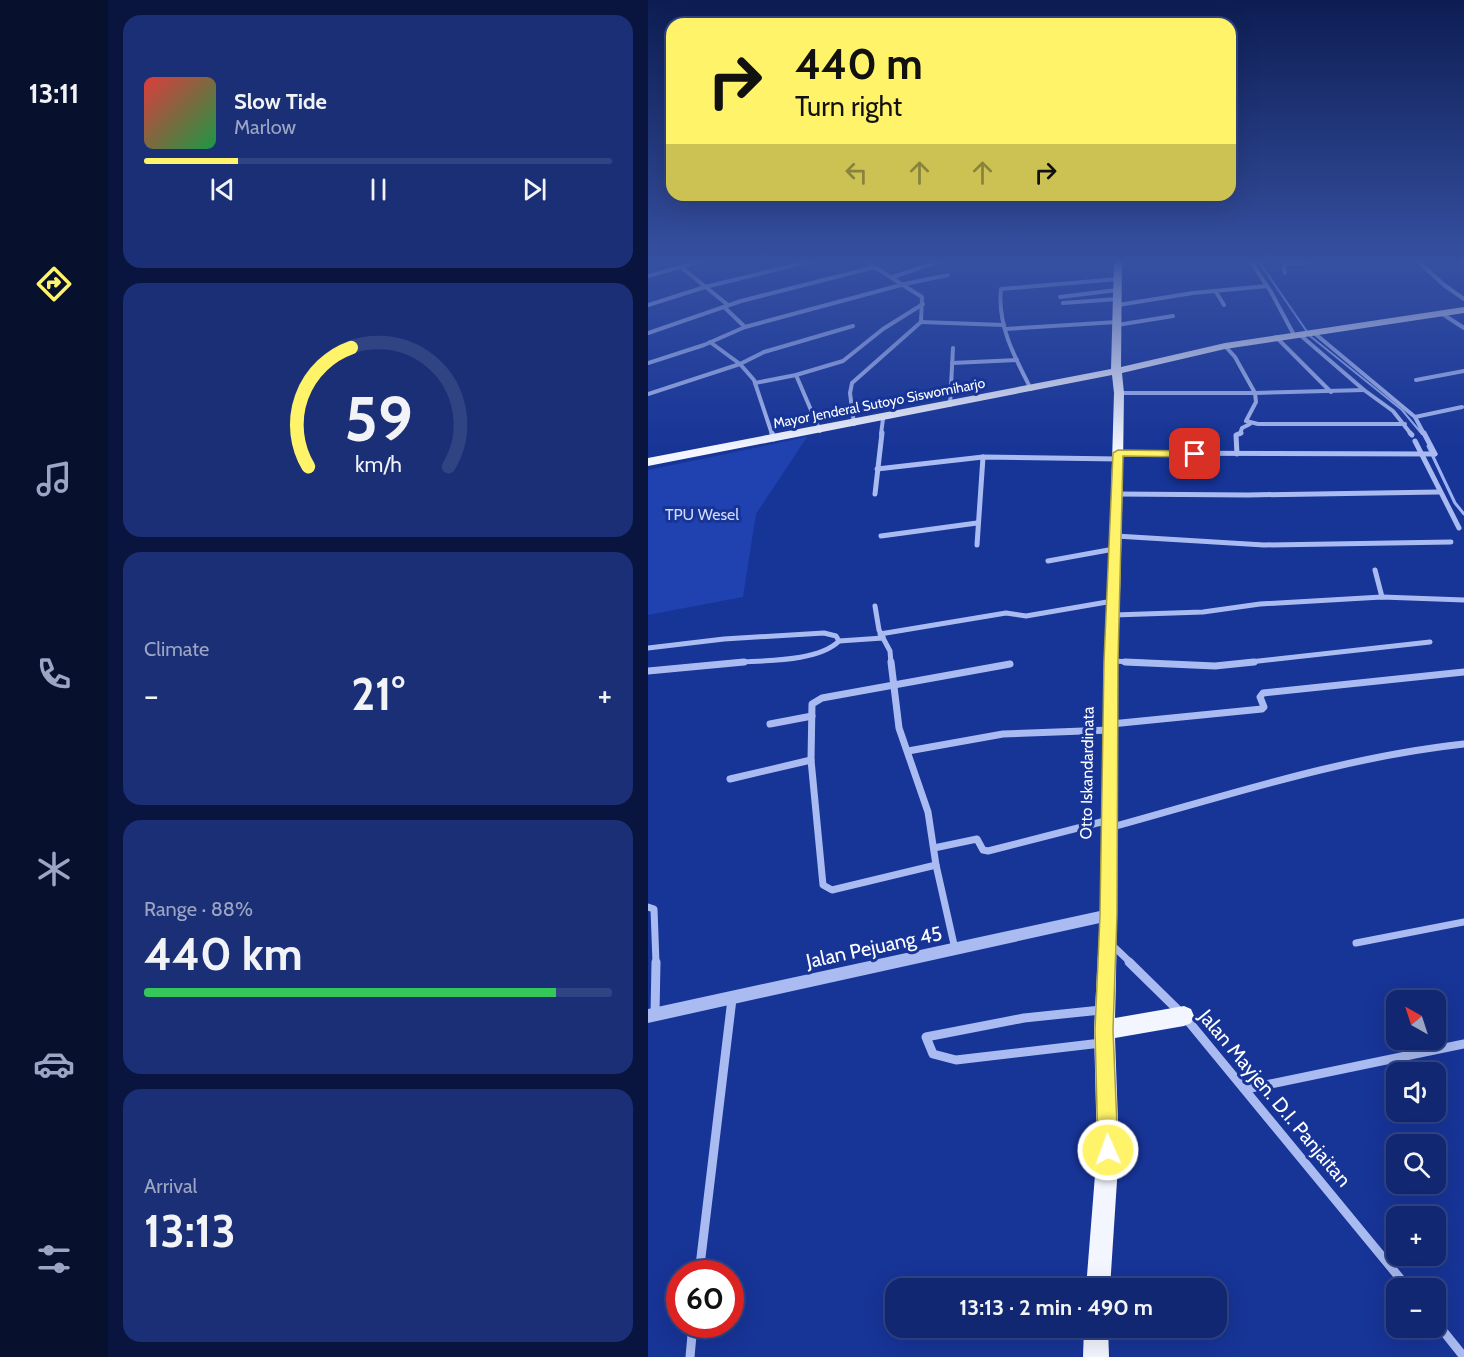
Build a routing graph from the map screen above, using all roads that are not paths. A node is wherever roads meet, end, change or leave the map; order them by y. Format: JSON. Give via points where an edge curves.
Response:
{"nodes":[{"id":1,"x":679,"y":322,"type":"edge"},
{"id":2,"x":741,"y":322,"type":"edge"},
{"id":3,"x":762,"y":322,"type":"edge"},
{"id":4,"x":894,"y":322,"type":"edge"},
{"id":5,"x":921,"y":322,"type":"edge"},
{"id":6,"x":926,"y":322,"type":"edge"},
{"id":7,"x":1004,"y":322,"type":"edge"},
{"id":8,"x":1122,"y":322,"type":"edge"},
{"id":9,"x":1296,"y":322,"type":"edge"},
{"id":10,"x":1377,"y":322,"type":"edge"},
{"id":11,"x":1117,"y":323,"type":"junction"},
{"id":12,"x":853,"y":326,"type":"dead end"},
{"id":13,"x":745,"y":327,"type":"junction"},
{"id":14,"x":1005,"y":327,"type":"junction"},
{"id":15,"x":648,"y":333,"type":"edge"},
{"id":16,"x":1304,"y":333,"type":"junction"},
{"id":17,"x":1276,"y":337,"type":"junction"},
{"id":18,"x":710,"y":342,"type":"junction"},
{"id":19,"x":1225,"y":346,"type":"junction"},
{"id":20,"x":953,"y":348,"type":"dead end"},
{"id":21,"x":1017,"y":360,"type":"junction"},
{"id":22,"x":648,"y":363,"type":"edge"},
{"id":23,"x":952,"y":363,"type":"junction"},
{"id":24,"x":741,"y":364,"type":"junction"},
{"id":25,"x":1116,"y":370,"type":"junction"},
{"id":26,"x":1464,"y":371,"type":"edge"},
{"id":27,"x":796,"y":375,"type":"junction"},
{"id":28,"x":753,"y":379,"type":"junction"},
{"id":29,"x":1416,"y":380,"type":"dead end"},
{"id":30,"x":1031,"y":389,"type":"junction"},
{"id":31,"x":1364,"y":390,"type":"junction"},
{"id":32,"x":1119,"y":393,"type":"junction"},
{"id":33,"x":1255,"y":393,"type":"junction"},
{"id":34,"x":1332,"y":393,"type":"junction"},
{"id":35,"x":648,"y":394,"type":"edge"},
{"id":36,"x":950,"y":405,"type":"junction"},
{"id":37,"x":1462,"y":408,"type":"dead end"},
{"id":38,"x":1416,"y":417,"type":"junction"},
{"id":39,"x":883,"y":419,"type":"junction"},
{"id":40,"x":854,"y":424,"type":"junction"},
{"id":41,"x":1250,"y":424,"type":"junction"},
{"id":42,"x":1406,"y":424,"type":"junction"},
{"id":43,"x":1418,"y":424,"type":"junction"},
{"id":44,"x":820,"y":431,"type":"junction"},
{"id":45,"x":1412,"y":435,"type":"dead end"},
{"id":46,"x":774,"y":439,"type":"junction"},
{"id":47,"x":1415,"y":441,"type":"dead end"},
{"id":48,"x":1424,"y":453,"type":"junction"},
{"id":49,"x":1237,"y":454,"type":"junction"},
{"id":50,"x":1118,"y":456,"type":"junction"},
{"id":51,"x":983,"y":458,"type":"junction"},
{"id":52,"x":648,"y":462,"type":"edge"},
{"id":53,"x":878,"y":469,"type":"junction"},
{"id":54,"x":1439,"y":492,"type":"junction"},
{"id":55,"x":874,"y":494,"type":"dead end"},
{"id":56,"x":1116,"y":494,"type":"junction"},
{"id":57,"x":977,"y":524,"type":"junction"},
{"id":58,"x":1458,"y":528,"type":"dead end"},
{"id":59,"x":882,"y":536,"type":"dead end"},
{"id":60,"x":1114,"y":542,"type":"junction"},
{"id":61,"x":1451,"y":542,"type":"dead end"},
{"id":62,"x":977,"y":545,"type":"dead end"},
{"id":63,"x":1048,"y":561,"type":"dead end"},
{"id":64,"x":1375,"y":570,"type":"dead end"},
{"id":65,"x":1382,"y":597,"type":"junction"},
{"id":66,"x":1464,"y":600,"type":"edge"},
{"id":67,"x":876,"y":606,"type":"dead end"},
{"id":68,"x":1114,"y":608,"type":"junction"},
{"id":69,"x":882,"y":636,"type":"junction"},
{"id":70,"x":839,"y":641,"type":"junction"},
{"id":71,"x":1430,"y":642,"type":"dead end"},
{"id":72,"x":648,"y":648,"type":"edge"},
{"id":73,"x":1111,"y":661,"type":"junction"},
{"id":74,"x":1010,"y":664,"type":"dead end"},
{"id":75,"x":648,"y":671,"type":"edge"},
{"id":76,"x":1464,"y":672,"type":"edge"},
{"id":77,"x":894,"y":686,"type":"junction"},
{"id":78,"x":812,"y":716,"type":"junction"},
{"id":79,"x":770,"y":724,"type":"dead end"},
{"id":80,"x":1112,"y":727,"type":"junction"},
{"id":81,"x":1464,"y":744,"type":"edge"},
{"id":82,"x":908,"y":751,"type":"junction"},
{"id":83,"x":811,"y":760,"type":"junction"},
{"id":84,"x":730,"y":779,"type":"dead end"},
{"id":85,"x":1109,"y":824,"type":"junction"},
{"id":86,"x":934,"y":848,"type":"junction"},
{"id":87,"x":936,"y":865,"type":"junction"},
{"id":88,"x":648,"y":907,"type":"edge"},
{"id":89,"x":1109,"y":915,"type":"junction"},
{"id":90,"x":1464,"y":922,"type":"edge"},
{"id":91,"x":1106,"y":939,"type":"junction"},
{"id":92,"x":1356,"y":943,"type":"dead end"},
{"id":93,"x":955,"y":950,"type":"junction"},
{"id":94,"x":732,"y":998,"type":"junction"},
{"id":95,"x":651,"y":1016,"type":"edge"},
{"id":96,"x":1184,"y":1016,"type":"junction"},
{"id":97,"x":1104,"y":1028,"type":"junction"},
{"id":98,"x":1464,"y":1044,"type":"edge"},
{"id":99,"x":1246,"y":1089,"type":"junction"},
{"id":100,"x":701,"y":1260,"type":"edge"},
{"id":101,"x":1099,"y":1278,"type":"edge"},
{"id":102,"x":1400,"y":1278,"type":"edge"},
{"id":103,"x":1446,"y":1334,"type":"edge"},
{"id":104,"x":692,"y":1338,"type":"edge"},
{"id":105,"x":1096,"y":1338,"type":"edge"},
{"id":106,"x":690,"y":1357,"type":"edge"},
{"id":107,"x":1096,"y":1357,"type":"edge"},
{"id":108,"x":1464,"y":1357,"type":"edge"}],
"edges":[{"from":1,"to":15,"type":"street"},
{"from":2,"to":13,"type":"street"},
{"from":3,"to":13,"type":"street"},
{"from":4,"to":27,"type":"street","via":[[846,359]]},
{"from":5,"to":40,"type":"street","via":[[852,382]]},
{"from":6,"to":14,"type":"street"},
{"from":7,"to":14,"type":"street"},
{"from":8,"to":11,"type":"street"},
{"from":9,"to":16,"type":"street"},
{"from":10,"to":16,"type":"main road","name":"Mayor Jenderal Sutoyo Siswomiharjo"},
{"from":11,"to":14,"type":"street"},
{"from":11,"to":25,"type":"main road","name":"Otto Iskandardinata"},
{"from":12,"to":24,"type":"street","via":[[764,352]]},
{"from":13,"to":18,"type":"street"},
{"from":14,"to":21,"type":"street"},
{"from":16,"to":17,"type":"main road","name":"Mayor Jenderal Sutoyo Siswomiharjo"},
{"from":16,"to":31,"type":"street"},
{"from":16,"to":38,"type":"street"},
{"from":17,"to":19,"type":"main road","name":"Mayor Jenderal Sutoyo Siswomiharjo"},
{"from":17,"to":34,"type":"street"},
{"from":18,"to":22,"type":"street"},
{"from":18,"to":24,"type":"street"},
{"from":19,"to":25,"type":"main road","name":"Mayor Jenderal Sutoyo Siswomiharjo"},
{"from":19,"to":33,"type":"street"},
{"from":20,"to":23,"type":"street"},
{"from":21,"to":23,"type":"street"},
{"from":21,"to":30,"type":"street"},
{"from":23,"to":36,"type":"street"},
{"from":24,"to":28,"type":"street"},
{"from":24,"to":35,"type":"street"},
{"from":25,"to":30,"type":"main road","name":"Mayor Jenderal Sutoyo Siswomiharjo"},
{"from":25,"to":32,"type":"main road","name":"Otto Iskandardinata"},
{"from":26,"to":29,"type":"street"},
{"from":27,"to":28,"type":"street"},
{"from":27,"to":44,"type":"street"},
{"from":28,"to":46,"type":"street"},
{"from":30,"to":36,"type":"main road","name":"Mayor Jenderal Sutoyo Siswomiharjo"},
{"from":31,"to":34,"type":"street"},
{"from":31,"to":42,"type":"street"},
{"from":32,"to":33,"type":"street"},
{"from":32,"to":50,"type":"main road","name":"Otto Iskandardinata"},
{"from":33,"to":34,"type":"street"},
{"from":33,"to":41,"type":"street","via":[[1256,402],[1246,421]]},
{"from":36,"to":39,"type":"main road","name":"Mayor Jenderal Sutoyo Siswomiharjo"},
{"from":37,"to":38,"type":"street"},
{"from":38,"to":43,"type":"street"},
{"from":39,"to":40,"type":"main road","name":"Mayor Jenderal Sutoyo Siswomiharjo"},
{"from":39,"to":53,"type":"street"},
{"from":40,"to":44,"type":"main road","name":"Mayor Jenderal Sutoyo Siswomiharjo"},
{"from":41,"to":42,"type":"street"},
{"from":41,"to":49,"type":"street","via":[[1236,435]]},
{"from":42,"to":43,"type":"street"},
{"from":42,"to":45,"type":"street"},
{"from":43,"to":48,"type":"street","via":[[1435,454]]},
{"from":44,"to":46,"type":"main road","name":"Mayor Jenderal Sutoyo Siswomiharjo"},
{"from":46,"to":52,"type":"main road","name":"Mayor Jenderal Sutoyo Siswomiharjo"},
{"from":47,"to":48,"type":"street"},
{"from":48,"to":49,"type":"street"},
{"from":48,"to":54,"type":"street"},
{"from":49,"to":50,"type":"street"},
{"from":50,"to":51,"type":"street"},
{"from":50,"to":56,"type":"main road","name":"Otto Iskandardinata"},
{"from":51,"to":53,"type":"street"},
{"from":51,"to":57,"type":"street"},
{"from":53,"to":55,"type":"street"},
{"from":54,"to":56,"type":"street"},
{"from":54,"to":58,"type":"street"},
{"from":56,"to":60,"type":"main road","name":"Otto Iskandardinata"},
{"from":57,"to":59,"type":"street"},
{"from":57,"to":62,"type":"street"},
{"from":60,"to":61,"type":"street"},
{"from":60,"to":63,"type":"street"},
{"from":60,"to":68,"type":"main road","name":"Otto Iskandardinata"},
{"from":64,"to":65,"type":"street"},
{"from":65,"to":66,"type":"street"},
{"from":65,"to":68,"type":"street","via":[[1260,604],[1203,612]]},
{"from":67,"to":69,"type":"street"},
{"from":68,"to":69,"type":"street","via":[[1026,616],[1006,613]]},
{"from":68,"to":73,"type":"main road","name":"Otto Iskandardinata"},
{"from":69,"to":70,"type":"street"},
{"from":69,"to":77,"type":"street","via":[[890,651]]},
{"from":70,"to":72,"type":"street","via":[[824,633]]},
{"from":70,"to":75,"type":"street","via":[[831,649],[812,655]]},
{"from":71,"to":73,"type":"street","via":[[1215,666]]},
{"from":73,"to":80,"type":"main road","name":"Otto Iskandardinata"},
{"from":74,"to":77,"type":"street"},
{"from":76,"to":80,"type":"street","via":[[1263,693],[1262,709]]},
{"from":77,"to":78,"type":"street","via":[[822,698],[812,704]]},
{"from":77,"to":82,"type":"street","via":[[899,728]]},
{"from":78,"to":79,"type":"street"},
{"from":78,"to":83,"type":"street"},
{"from":80,"to":82,"type":"street","via":[[1003,734]]},
{"from":80,"to":85,"type":"main road","name":"Otto Iskandardinata"},
{"from":81,"to":85,"type":"street","via":[[1416,749],[1337,766]]},
{"from":82,"to":86,"type":"street","via":[[928,812]]},
{"from":83,"to":84,"type":"street"},
{"from":83,"to":87,"type":"street","via":[[821,881],[826,888],[832,890]]},
{"from":85,"to":86,"type":"street","via":[[988,851],[983,850],[977,839]]},
{"from":85,"to":89,"type":"main road","name":"Otto Iskandardinata"},
{"from":86,"to":87,"type":"street"},
{"from":87,"to":93,"type":"street"},
{"from":88,"to":95,"type":"street","via":[[654,909],[656,946]]},
{"from":89,"to":91,"type":"main road","name":"Otto Iskandardinata"},
{"from":89,"to":93,"type":"street","name":"Jalan Pejuang 45"},
{"from":90,"to":92,"type":"street"},
{"from":91,"to":96,"type":"street","name":"Jalan Mayjen. D.I. Panjaitan"},
{"from":91,"to":97,"type":"main road","name":"Otto Iskandardinata"},
{"from":93,"to":94,"type":"street","name":"Jalan Pejuang 45"},
{"from":94,"to":95,"type":"street","name":"Jalan Pejuang 45"},
{"from":94,"to":100,"type":"street"},
{"from":96,"to":97,"type":"main road"},
{"from":96,"to":99,"type":"street","name":"Jalan Mayjen. D.I. Panjaitan"},
{"from":97,"to":97,"type":"street","via":[[1024,1018],[926,1037],[933,1054],[956,1060]]},
{"from":97,"to":101,"type":"main road","name":"Otto Iskandardinata","via":[[1108,1150]]},
{"from":98,"to":99,"type":"street"},
{"from":99,"to":102,"type":"street","name":"Jalan Mayjen. D.I. Panjaitan"},
{"from":103,"to":108,"type":"street"},
{"from":104,"to":106,"type":"street"},
{"from":105,"to":107,"type":"main road"}]}
